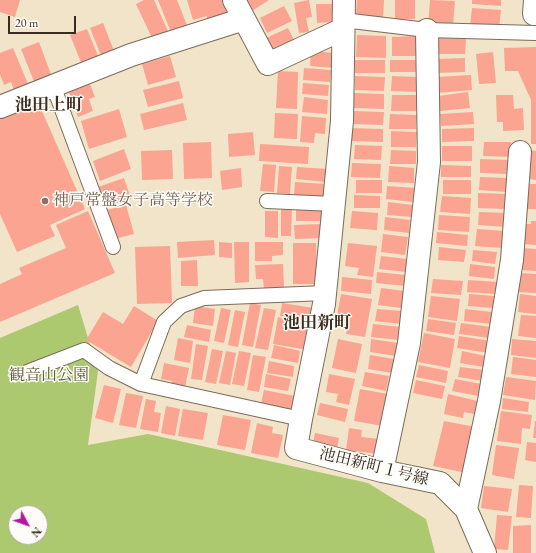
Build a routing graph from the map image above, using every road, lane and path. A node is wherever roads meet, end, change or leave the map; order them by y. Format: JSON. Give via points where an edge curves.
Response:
{"nodes":[{"id":1,"x":234,"y":0,"type":"edge"},
{"id":2,"x":535,"y":15,"type":"edge"},
{"id":3,"x":344,"y":16,"type":"edge"},
{"id":4,"x":244,"y":19,"type":"junction"},
{"id":5,"x":428,"y":30,"type":"junction"},
{"id":6,"x":53,"y":85,"type":"junction"},
{"id":7,"x":1,"y":103,"type":"edge"},
{"id":8,"x":520,"y":152,"type":"dead end"},
{"id":9,"x":267,"y":201,"type":"dead end"},
{"id":10,"x":334,"y":204,"type":"junction"},
{"id":11,"x":113,"y":247,"type":"dead end"},
{"id":12,"x":325,"y":293,"type":"junction"},
{"id":13,"x":27,"y":372,"type":"dead end"},
{"id":14,"x":141,"y":384,"type":"junction"},
{"id":15,"x":301,"y":419,"type":"junction"},
{"id":16,"x":382,"y":471,"type":"junction"},
{"id":17,"x":466,"y":509,"type":"junction"},
{"id":18,"x":485,"y":553,"type":"edge"}],
"edges":[{"from":1,"to":4,"type":"street"},
{"from":2,"to":5,"type":"lane"},
{"from":3,"to":4,"type":"street","via":[[268,64]]},
{"from":3,"to":5,"type":"lane"},
{"from":3,"to":10,"type":"street","via":[[342,121]]},
{"from":4,"to":6,"type":"street","via":[[131,55]]},
{"from":5,"to":16,"type":"street","via":[[429,162],[408,343]]},
{"from":6,"to":7,"type":"street"},
{"from":6,"to":11,"type":"lane"},
{"from":8,"to":17,"type":"street","via":[[512,260],[489,401]]},
{"from":9,"to":10,"type":"lane"},
{"from":10,"to":12,"type":"street"},
{"from":12,"to":14,"type":"lane","via":[[204,298],[181,306],[164,322]]},
{"from":12,"to":15,"type":"street"},
{"from":13,"to":14,"type":"lane","via":[[84,350],[109,368]]},
{"from":14,"to":15,"type":"lane"},
{"from":15,"to":16,"type":"street","name":"池田新町１号線","via":[[296,448]]},
{"from":16,"to":17,"type":"street","name":"池田新町１号線","via":[[440,483]]},
{"from":17,"to":18,"type":"street","name":"池田新町１号線"}]}
